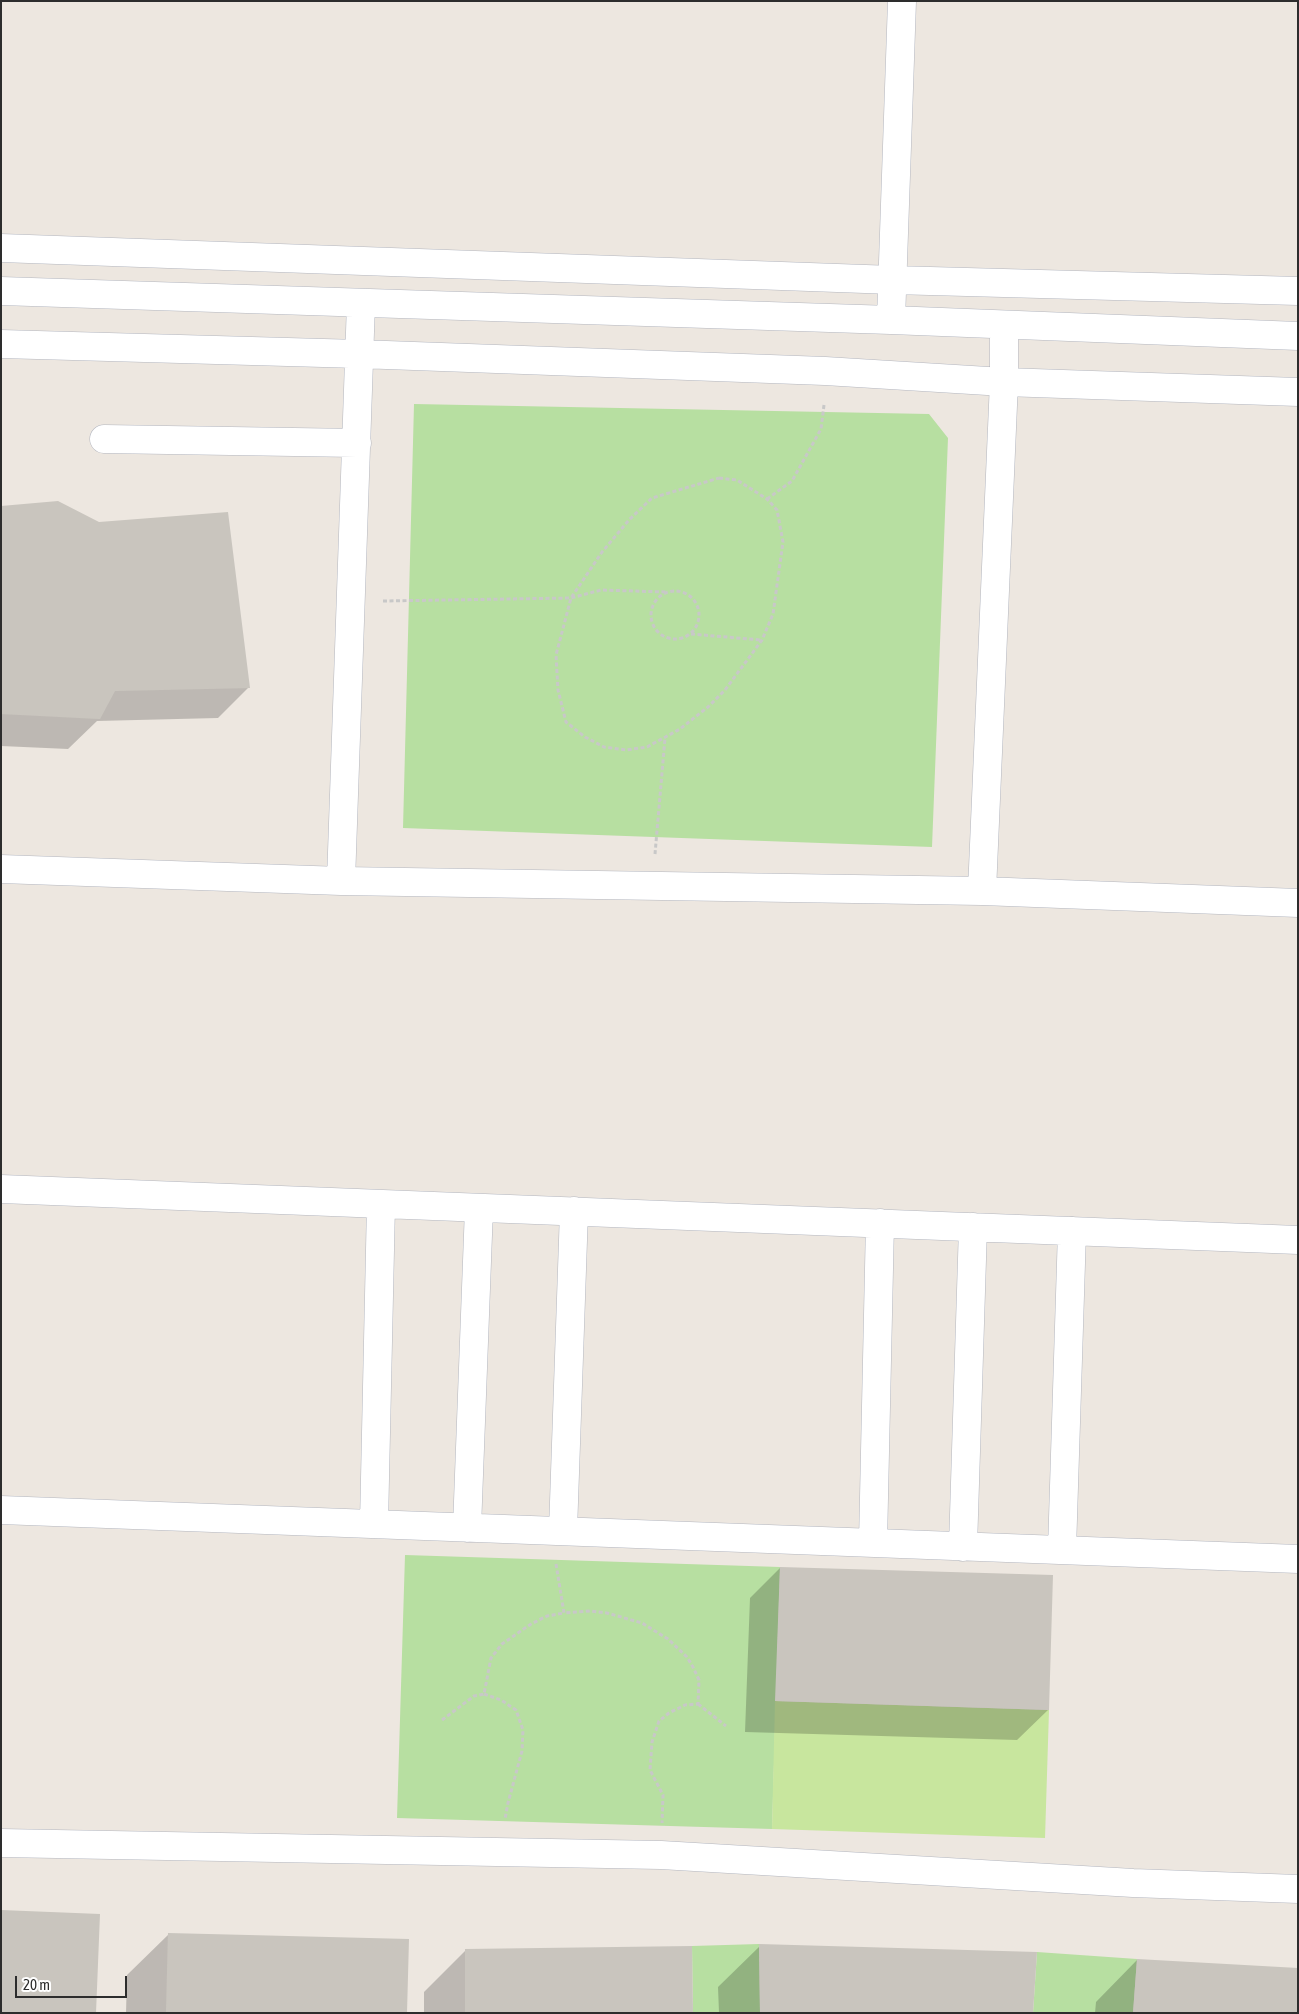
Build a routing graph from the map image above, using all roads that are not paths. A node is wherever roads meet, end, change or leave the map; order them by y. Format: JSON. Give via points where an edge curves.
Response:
{"nodes":[{"id":1,"x":902,"y":1,"type":"edge"},
{"id":2,"x":1,"y":248,"type":"edge"},
{"id":3,"x":893,"y":280,"type":"junction"},
{"id":4,"x":1,"y":291,"type":"edge"},
{"id":5,"x":1298,"y":291,"type":"edge"},
{"id":6,"x":361,"y":303,"type":"junction"},
{"id":7,"x":891,"y":320,"type":"junction"},
{"id":8,"x":1004,"y":326,"type":"junction"},
{"id":9,"x":1298,"y":336,"type":"edge"},
{"id":10,"x":1,"y":344,"type":"edge"},
{"id":11,"x":359,"y":354,"type":"junction"},
{"id":12,"x":1004,"y":382,"type":"junction"},
{"id":13,"x":1298,"y":392,"type":"edge"},
{"id":14,"x":104,"y":439,"type":"dead end"},
{"id":15,"x":357,"y":443,"type":"junction"},
{"id":16,"x":1,"y":869,"type":"edge"},
{"id":17,"x":341,"y":881,"type":"junction"},
{"id":18,"x":982,"y":891,"type":"junction"},
{"id":19,"x":1298,"y":903,"type":"edge"},
{"id":20,"x":1,"y":1188,"type":"edge"},
{"id":21,"x":380,"y":1204,"type":"junction"},
{"id":22,"x":479,"y":1208,"type":"junction"},
{"id":23,"x":574,"y":1211,"type":"junction"},
{"id":24,"x":880,"y":1223,"type":"junction"},
{"id":25,"x":973,"y":1227,"type":"junction"},
{"id":26,"x":1072,"y":1231,"type":"junction"},
{"id":27,"x":1298,"y":1240,"type":"edge"},
{"id":28,"x":1,"y":1510,"type":"edge"},
{"id":29,"x":374,"y":1524,"type":"junction"},
{"id":30,"x":467,"y":1528,"type":"junction"},
{"id":31,"x":560,"y":1531,"type":"junction"},
{"id":32,"x":873,"y":1543,"type":"junction"},
{"id":33,"x":963,"y":1547,"type":"junction"},
{"id":34,"x":1062,"y":1550,"type":"junction"},
{"id":35,"x":1298,"y":1559,"type":"edge"},
{"id":36,"x":1,"y":1843,"type":"edge"},
{"id":37,"x":1298,"y":1889,"type":"edge"}],
"edges":[{"from":1,"to":3,"type":"street"},
{"from":2,"to":3,"type":"street"},
{"from":3,"to":5,"type":"street"},
{"from":3,"to":7,"type":"street"},
{"from":4,"to":6,"type":"street"},
{"from":6,"to":7,"type":"street"},
{"from":6,"to":11,"type":"street"},
{"from":7,"to":8,"type":"street"},
{"from":8,"to":9,"type":"street"},
{"from":8,"to":12,"type":"street"},
{"from":10,"to":11,"type":"street"},
{"from":11,"to":12,"type":"street","via":[[825,371]]},
{"from":11,"to":15,"type":"street"},
{"from":12,"to":13,"type":"street"},
{"from":12,"to":18,"type":"street"},
{"from":14,"to":15,"type":"street"},
{"from":15,"to":17,"type":"street"},
{"from":16,"to":17,"type":"street"},
{"from":17,"to":18,"type":"street"},
{"from":18,"to":19,"type":"street"},
{"from":20,"to":21,"type":"street"},
{"from":21,"to":22,"type":"street"},
{"from":21,"to":29,"type":"street"},
{"from":22,"to":23,"type":"street"},
{"from":22,"to":30,"type":"street"},
{"from":23,"to":24,"type":"street"},
{"from":23,"to":31,"type":"street"},
{"from":24,"to":25,"type":"street"},
{"from":24,"to":32,"type":"street"},
{"from":25,"to":26,"type":"street"},
{"from":25,"to":33,"type":"street"},
{"from":26,"to":27,"type":"street"},
{"from":26,"to":34,"type":"street"},
{"from":28,"to":29,"type":"street"},
{"from":29,"to":30,"type":"street"},
{"from":30,"to":31,"type":"street"},
{"from":31,"to":32,"type":"street"},
{"from":32,"to":33,"type":"street"},
{"from":33,"to":34,"type":"street"},
{"from":34,"to":35,"type":"street"},
{"from":36,"to":37,"type":"street","via":[[661,1855],[1133,1883]]}]}
